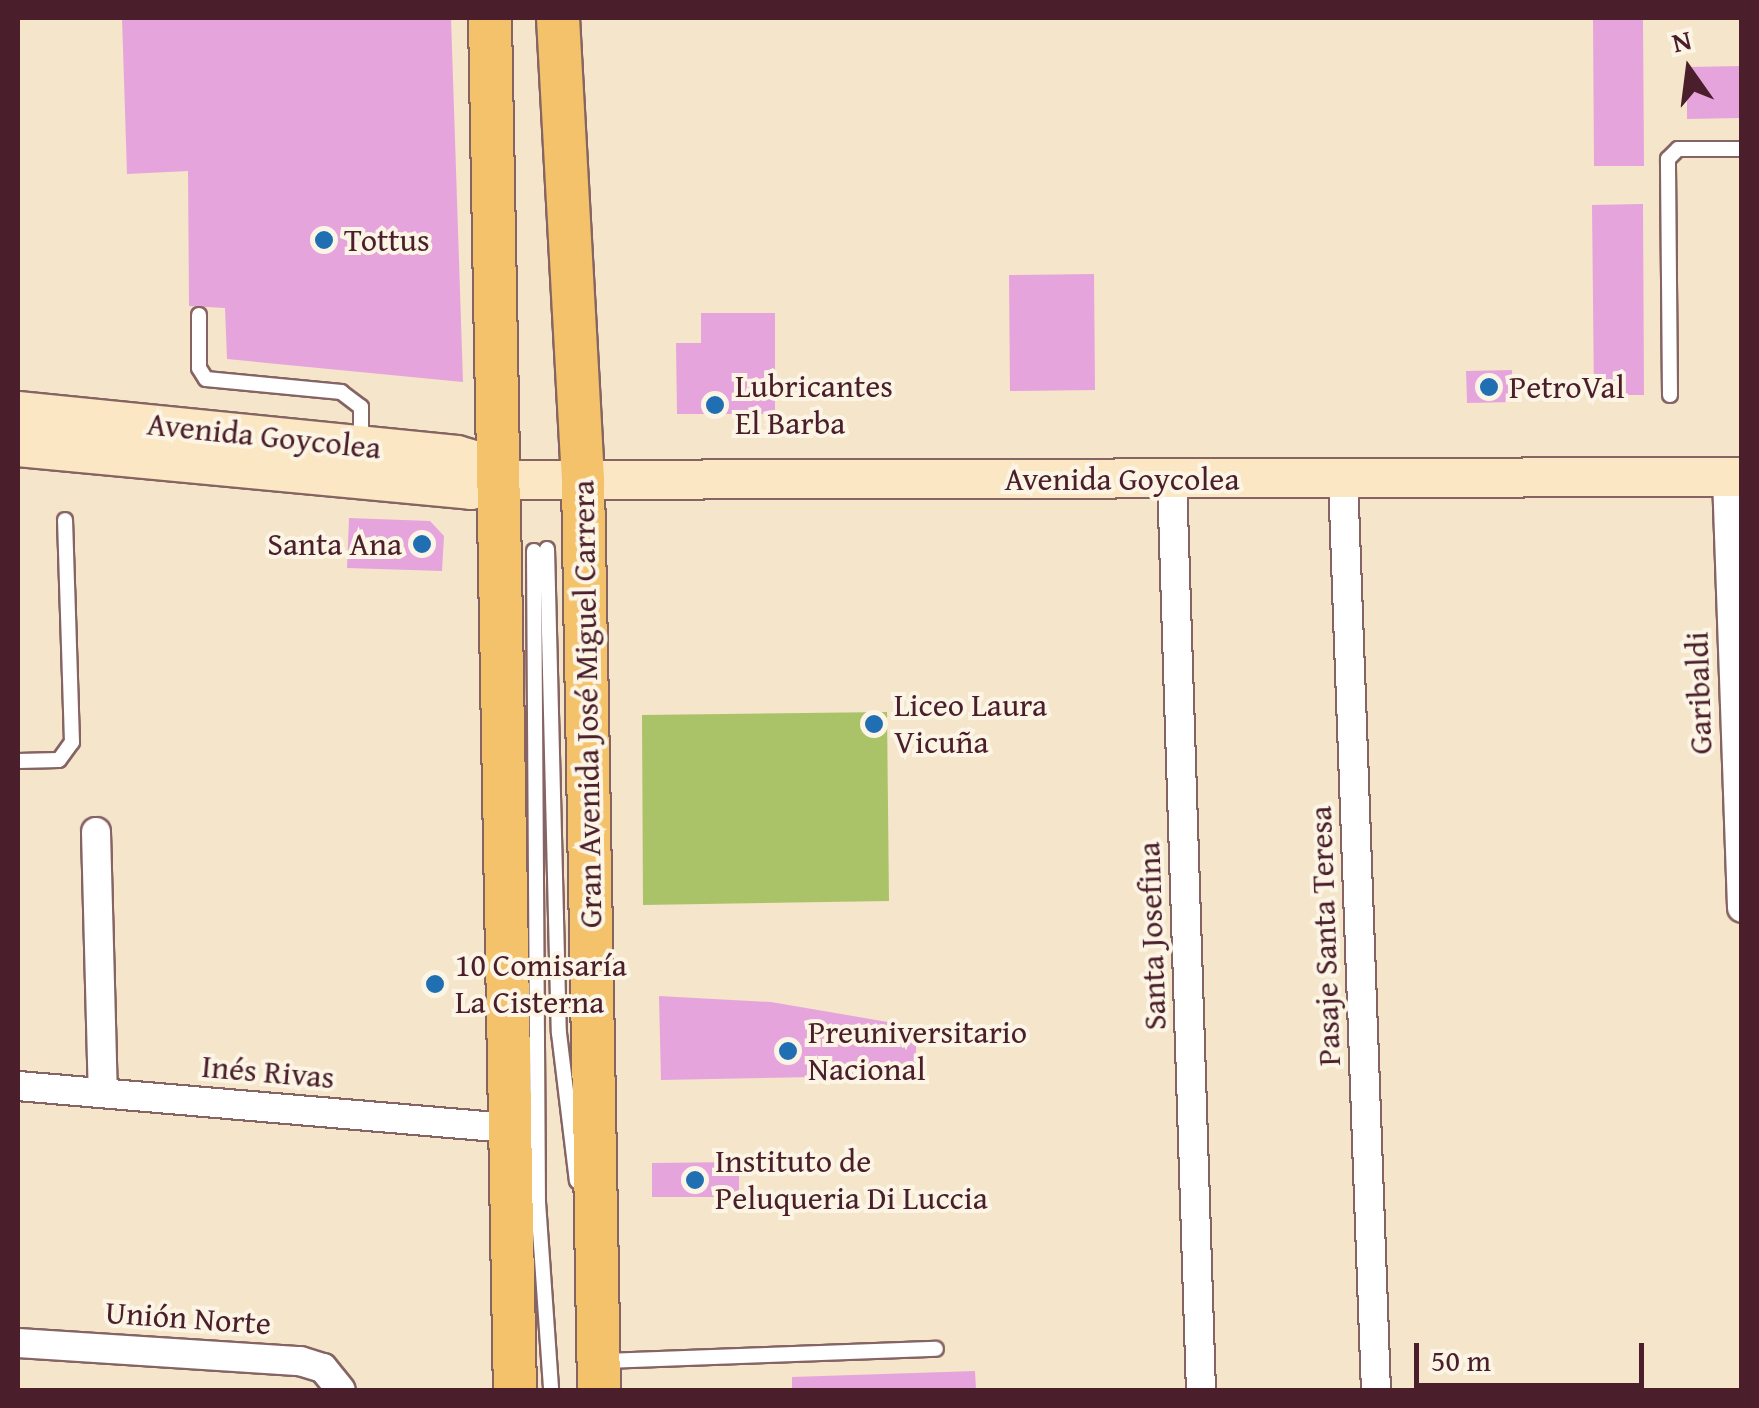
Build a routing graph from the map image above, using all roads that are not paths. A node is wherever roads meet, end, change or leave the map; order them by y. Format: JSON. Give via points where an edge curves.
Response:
{"nodes":[{"id":1,"x":490,"y":18,"type":"edge"},
{"id":2,"x":558,"y":18,"type":"edge"},
{"id":3,"x":1742,"y":149,"type":"edge"},
{"id":4,"x":199,"y":315,"type":"dead end"},
{"id":5,"x":1670,"y":395,"type":"dead end"},
{"id":6,"x":18,"y":411,"type":"edge"},
{"id":7,"x":361,"y":446,"type":"junction"},
{"id":8,"x":18,"y":447,"type":"edge"},
{"id":9,"x":1734,"y":476,"type":"edge"},
{"id":10,"x":1344,"y":478,"type":"junction"},
{"id":11,"x":1172,"y":479,"type":"junction"},
{"id":12,"x":502,"y":480,"type":"junction"},
{"id":13,"x":583,"y":481,"type":"junction"},
{"id":14,"x":65,"y":520,"type":"dead end"},
{"id":15,"x":18,"y":761,"type":"edge"},
{"id":16,"x":96,"y":832,"type":"dead end"},
{"id":17,"x":1742,"y":908,"type":"edge"},
{"id":18,"x":18,"y":1086,"type":"edge"},
{"id":19,"x":103,"y":1094,"type":"junction"},
{"id":20,"x":512,"y":1128,"type":"junction"},
{"id":21,"x":599,"y":1289,"type":"junction"},
{"id":22,"x":18,"y":1342,"type":"edge"},
{"id":23,"x":936,"y":1349,"type":"dead end"},
{"id":24,"x":599,"y":1376,"type":"edge"},
{"id":25,"x":341,"y":1390,"type":"edge"},
{"id":26,"x":516,"y":1390,"type":"edge"},
{"id":27,"x":551,"y":1390,"type":"edge"},
{"id":28,"x":1202,"y":1390,"type":"edge"},
{"id":29,"x":1376,"y":1390,"type":"edge"}],
"edges":[{"from":1,"to":12,"type":"main road"},
{"from":2,"to":13,"type":"main road","name":"Gran Avenida José Miguel Carrera"},
{"from":3,"to":5,"type":"lane","via":[[1678,149],[1668,159]]},
{"from":4,"to":7,"type":"lane","via":[[199,368],[206,379],[352,396],[361,407]]},
{"from":6,"to":7,"type":"street","name":"Avenida Goycolea"},
{"from":7,"to":12,"type":"street","name":"Avenida Goycolea","via":[[471,457]]},
{"from":8,"to":12,"type":"street","name":"Avenida Goycolea","via":[[458,490]]},
{"from":9,"to":10,"type":"street","name":"Avenida Goycolea"},
{"from":9,"to":17,"type":"street","name":"Garibaldi"},
{"from":10,"to":11,"type":"street","name":"Avenida Goycolea"},
{"from":10,"to":29,"type":"street","name":"Pasaje Santa Teresa"},
{"from":11,"to":13,"type":"street","name":"Avenida Goycolea"},
{"from":11,"to":28,"type":"street","name":"Santa Josefina"},
{"from":12,"to":13,"type":"street","name":"Avenida Goycolea"},
{"from":12,"to":20,"type":"main road"},
{"from":13,"to":21,"type":"main road","name":"Gran Avenida José Miguel Carrera"},
{"from":14,"to":15,"type":"lane","via":[[72,742],[58,760]]},
{"from":16,"to":19,"type":"street"},
{"from":18,"to":19,"type":"street","name":"Inés Rivas"},
{"from":19,"to":20,"type":"street","name":"Inés Rivas"},
{"from":20,"to":26,"type":"main road"},
{"from":21,"to":24,"type":"main road","name":"Gran Avenida José Miguel Carrera"},
{"from":21,"to":27,"type":"lane","via":[[561,1074],[540,550],[538,1202]]},
{"from":22,"to":25,"type":"street","name":"Unión Norte","via":[[300,1361],[323,1368]]},
{"from":23,"to":24,"type":"lane"}]}
